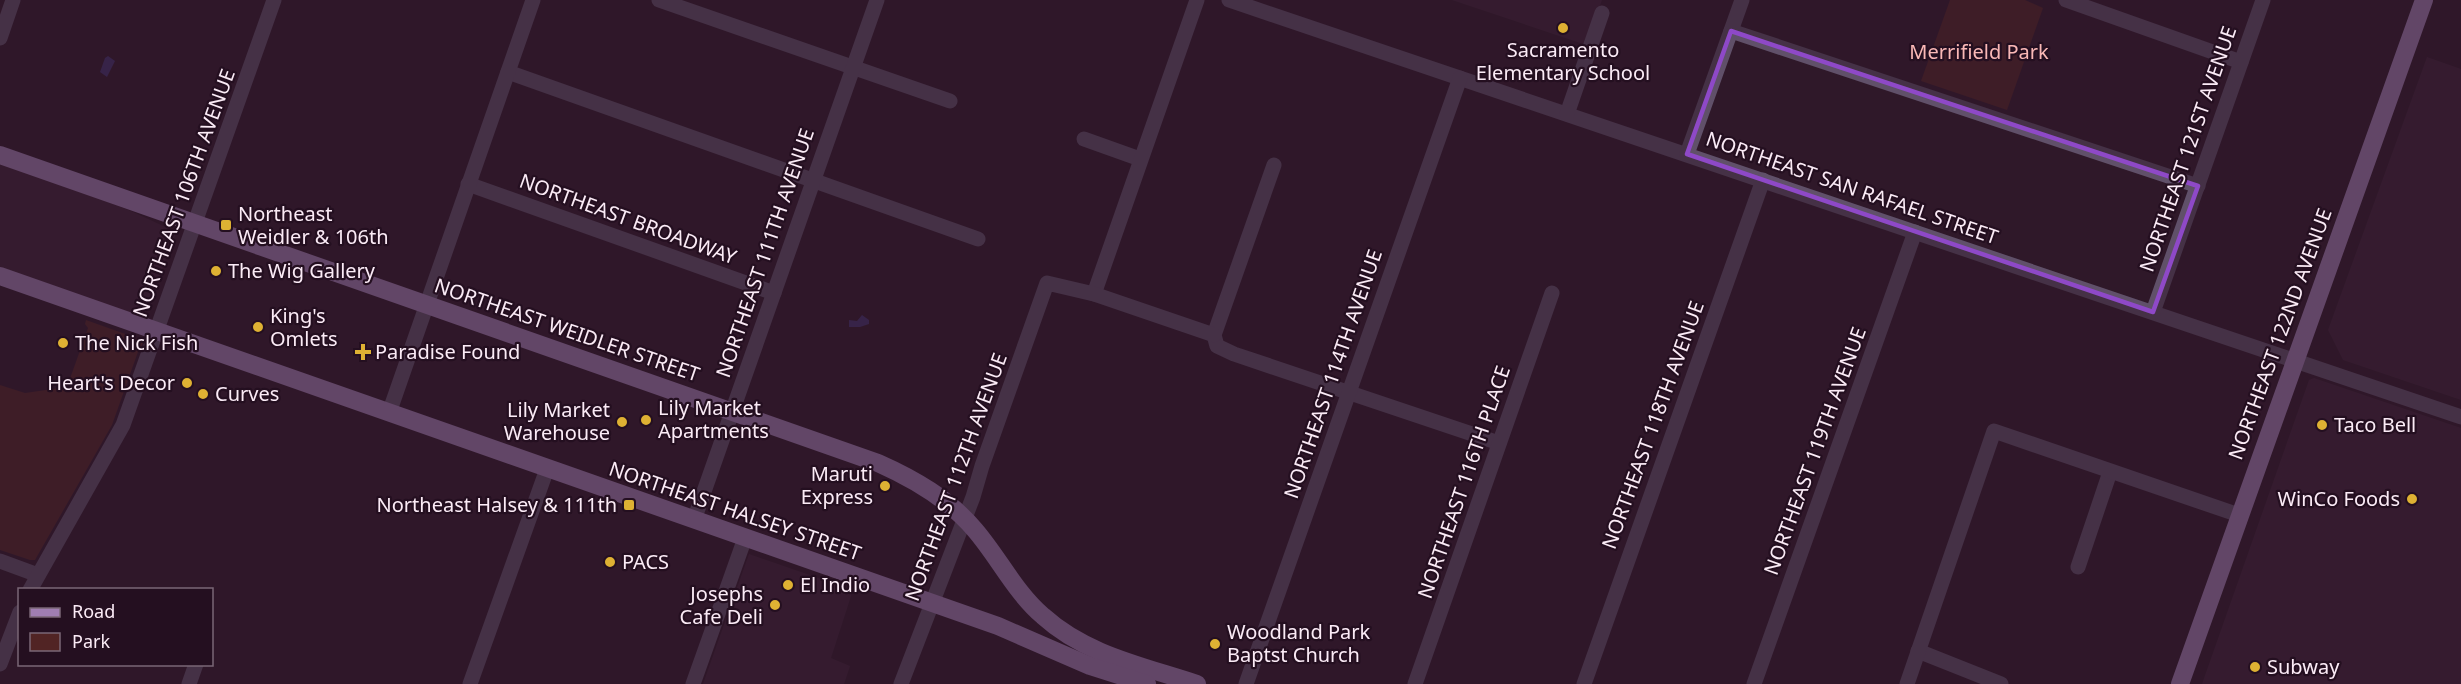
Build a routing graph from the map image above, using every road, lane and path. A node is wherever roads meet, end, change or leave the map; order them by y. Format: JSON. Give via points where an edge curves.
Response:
{"nodes":[{"id":1,"x":14,"y":0,"type":"edge"},
{"id":2,"x":274,"y":0,"type":"edge"},
{"id":3,"x":533,"y":0,"type":"edge"},
{"id":4,"x":659,"y":0,"type":"edge"},
{"id":5,"x":877,"y":0,"type":"edge"},
{"id":6,"x":1197,"y":0,"type":"edge"},
{"id":7,"x":1228,"y":0,"type":"edge"},
{"id":8,"x":1742,"y":0,"type":"edge"},
{"id":9,"x":2066,"y":0,"type":"edge"},
{"id":10,"x":2263,"y":0,"type":"edge"},
{"id":11,"x":2424,"y":0,"type":"edge"},
{"id":12,"x":1602,"y":13,"type":"dead end"},
{"id":13,"x":1731,"y":31,"type":"junction"},
{"id":14,"x":0,"y":38,"type":"edge"},
{"id":15,"x":2241,"y":62,"type":"junction"},
{"id":16,"x":853,"y":68,"type":"junction"},
{"id":17,"x":508,"y":72,"type":"junction"},
{"id":18,"x":1460,"y":78,"type":"junction"},
{"id":19,"x":950,"y":101,"type":"dead end"},
{"id":20,"x":1568,"y":114,"type":"junction"},
{"id":21,"x":1084,"y":139,"type":"dead end"},
{"id":22,"x":1687,"y":154,"type":"junction"},
{"id":23,"x":0,"y":155,"type":"edge"},
{"id":24,"x":1140,"y":159,"type":"junction"},
{"id":25,"x":1274,"y":165,"type":"dead end"},
{"id":26,"x":813,"y":180,"type":"junction"},
{"id":27,"x":1763,"y":180,"type":"junction"},
{"id":28,"x":468,"y":184,"type":"junction"},
{"id":29,"x":2198,"y":186,"type":"junction"},
{"id":30,"x":196,"y":222,"type":"junction"},
{"id":31,"x":1915,"y":232,"type":"junction"},
{"id":32,"x":978,"y":239,"type":"dead end"},
{"id":33,"x":0,"y":276,"type":"edge"},
{"id":34,"x":774,"y":292,"type":"junction"},
{"id":35,"x":1094,"y":294,"type":"junction"},
{"id":36,"x":1552,"y":294,"type":"dead end"},
{"id":37,"x":428,"y":305,"type":"junction"},
{"id":38,"x":2153,"y":312,"type":"junction"},
{"id":39,"x":157,"y":332,"type":"junction"},
{"id":40,"x":1214,"y":335,"type":"junction"},
{"id":41,"x":2295,"y":360,"type":"junction"},
{"id":42,"x":1348,"y":393,"type":"junction"},
{"id":43,"x":732,"y":411,"type":"junction"},
{"id":44,"x":389,"y":413,"type":"junction"},
{"id":45,"x":2461,"y":417,"type":"edge"},
{"id":46,"x":1499,"y":443,"type":"junction"},
{"id":47,"x":547,"y":469,"type":"junction"},
{"id":48,"x":2110,"y":472,"type":"junction"},
{"id":49,"x":2240,"y":515,"type":"junction"},
{"id":50,"x":964,"y":517,"type":"junction"},
{"id":51,"x":694,"y":520,"type":"junction"},
{"id":52,"x":745,"y":538,"type":"junction"},
{"id":53,"x":0,"y":561,"type":"edge"},
{"id":54,"x":2078,"y":567,"type":"dead end"},
{"id":55,"x":38,"y":574,"type":"junction"},
{"id":56,"x":31,"y":588,"type":"edge"},
{"id":57,"x":933,"y":604,"type":"junction"},
{"id":58,"x":18,"y":617,"type":"edge"},
{"id":59,"x":1918,"y":651,"type":"junction"},
{"id":60,"x":0,"y":664,"type":"edge"},
{"id":61,"x":195,"y":666,"type":"edge"},
{"id":62,"x":189,"y":684,"type":"edge"},
{"id":63,"x":470,"y":684,"type":"edge"},
{"id":64,"x":693,"y":684,"type":"edge"},
{"id":65,"x":901,"y":684,"type":"edge"},
{"id":66,"x":1147,"y":684,"type":"edge"},
{"id":67,"x":1197,"y":684,"type":"edge"},
{"id":68,"x":1246,"y":684,"type":"edge"},
{"id":69,"x":1415,"y":684,"type":"edge"},
{"id":70,"x":1584,"y":684,"type":"edge"},
{"id":71,"x":1754,"y":684,"type":"edge"},
{"id":72,"x":1907,"y":684,"type":"edge"},
{"id":73,"x":2001,"y":684,"type":"edge"},
{"id":74,"x":2180,"y":684,"type":"edge"}],
"edges":[{"from":1,"to":14,"type":"street"},
{"from":2,"to":30,"type":"street","name":"NORTHEAST 106TH AVENUE"},
{"from":3,"to":17,"type":"street"},
{"from":4,"to":16,"type":"street"},
{"from":5,"to":16,"type":"street","name":"NORTHEAST 111TH AVENUE"},
{"from":6,"to":24,"type":"street"},
{"from":7,"to":18,"type":"street","name":"NORTHEAST SAN RAFAEL STREET"},
{"from":8,"to":13,"type":"street"},
{"from":9,"to":15,"type":"street"},
{"from":10,"to":15,"type":"street","name":"NORTHEAST 121ST AVENUE"},
{"from":11,"to":41,"type":"main road","name":"NORTHEAST 122ND AVENUE"},
{"from":12,"to":20,"type":"street"},
{"from":13,"to":22,"type":"street"},
{"from":13,"to":29,"type":"street"},
{"from":15,"to":29,"type":"street","name":"NORTHEAST 121ST AVENUE"},
{"from":16,"to":19,"type":"street"},
{"from":16,"to":26,"type":"street","name":"NORTHEAST 111TH AVENUE"},
{"from":17,"to":26,"type":"street"},
{"from":17,"to":28,"type":"street"},
{"from":18,"to":20,"type":"street","name":"NORTHEAST SAN RAFAEL STREET"},
{"from":18,"to":42,"type":"street","name":"NORTHEAST 114TH AVENUE"},
{"from":20,"to":22,"type":"street","name":"NORTHEAST SAN RAFAEL STREET"},
{"from":21,"to":24,"type":"street"},
{"from":22,"to":27,"type":"street","name":"NORTHEAST SAN RAFAEL STREET"},
{"from":23,"to":30,"type":"main road","name":"NORTHEAST WEIDLER STREET"},
{"from":24,"to":35,"type":"street"},
{"from":25,"to":40,"type":"street"},
{"from":26,"to":32,"type":"street"},
{"from":26,"to":34,"type":"street","name":"NORTHEAST 111TH AVENUE"},
{"from":27,"to":31,"type":"street","name":"NORTHEAST SAN RAFAEL STREET"},
{"from":27,"to":70,"type":"street","name":"NORTHEAST 118TH AVENUE"},
{"from":28,"to":34,"type":"street","name":"NORTHEAST BROADWAY"},
{"from":28,"to":37,"type":"street"},
{"from":29,"to":38,"type":"street","name":"NORTHEAST 121ST AVENUE"},
{"from":30,"to":37,"type":"main road","name":"NORTHEAST WEIDLER STREET"},
{"from":30,"to":39,"type":"street","name":"NORTHEAST 106TH AVENUE"},
{"from":31,"to":38,"type":"street","name":"NORTHEAST SAN RAFAEL STREET"},
{"from":31,"to":71,"type":"street","name":"NORTHEAST 119TH AVENUE"},
{"from":33,"to":39,"type":"main road","name":"NORTHEAST HALSEY STREET"},
{"from":34,"to":43,"type":"street","name":"NORTHEAST 111TH AVENUE"},
{"from":35,"to":40,"type":"street"},
{"from":35,"to":50,"type":"street","name":"NORTHEAST 112TH AVENUE","via":[[1047,283]]},
{"from":36,"to":46,"type":"street","name":"NORTHEAST 116TH PLACE"},
{"from":37,"to":43,"type":"main road","name":"NORTHEAST WEIDLER STREET"},
{"from":37,"to":44,"type":"street"},
{"from":38,"to":41,"type":"street","name":"NORTHEAST SAN RAFAEL STREET"},
{"from":39,"to":44,"type":"main road","name":"NORTHEAST HALSEY STREET"},
{"from":39,"to":55,"type":"street","name":"NORTHEAST 106TH AVENUE","via":[[118,435]]},
{"from":40,"to":42,"type":"street","via":[[1214,342],[1222,350]]},
{"from":41,"to":45,"type":"street","name":"NORTHEAST SAN RAFAEL STREET"},
{"from":41,"to":49,"type":"main road","name":"NORTHEAST 122ND AVENUE"},
{"from":42,"to":46,"type":"street"},
{"from":42,"to":68,"type":"street","name":"NORTHEAST 114TH AVENUE"},
{"from":43,"to":50,"type":"main road","name":"NORTHEAST WEIDLER STREET","via":[[899,472]]},
{"from":43,"to":51,"type":"street","name":"NORTHEAST 111TH AVENUE"},
{"from":44,"to":47,"type":"main road","name":"NORTHEAST HALSEY STREET"},
{"from":46,"to":69,"type":"street","name":"NORTHEAST 116TH PLACE"},
{"from":47,"to":51,"type":"main road","name":"NORTHEAST HALSEY STREET"},
{"from":47,"to":63,"type":"street"},
{"from":48,"to":49,"type":"street"},
{"from":48,"to":54,"type":"street"},
{"from":48,"to":59,"type":"street","via":[[1994,431]]},
{"from":49,"to":74,"type":"main road","name":"NORTHEAST 122ND AVENUE"},
{"from":50,"to":57,"type":"street","name":"NORTHEAST 112TH AVENUE"},
{"from":50,"to":67,"type":"main road","name":"NORTHEAST WEIDLER STREET","via":[[1027,600],[1059,629],[1102,654]]},
{"from":51,"to":52,"type":"main road","name":"NORTHEAST HALSEY STREET"},
{"from":52,"to":57,"type":"main road","name":"NORTHEAST HALSEY STREET"},
{"from":52,"to":64,"type":"street"},
{"from":53,"to":55,"type":"street"},
{"from":55,"to":56,"type":"street","name":"NORTHEAST 106TH AVENUE"},
{"from":57,"to":65,"type":"street","name":"NORTHEAST 112TH AVENUE"},
{"from":57,"to":66,"type":"main road","name":"NORTHEAST HALSEY STREET","via":[[998,626],[1090,666]]},
{"from":58,"to":60,"type":"street"},
{"from":59,"to":72,"type":"street"},
{"from":59,"to":73,"type":"street"},
{"from":61,"to":62,"type":"street"}]}
